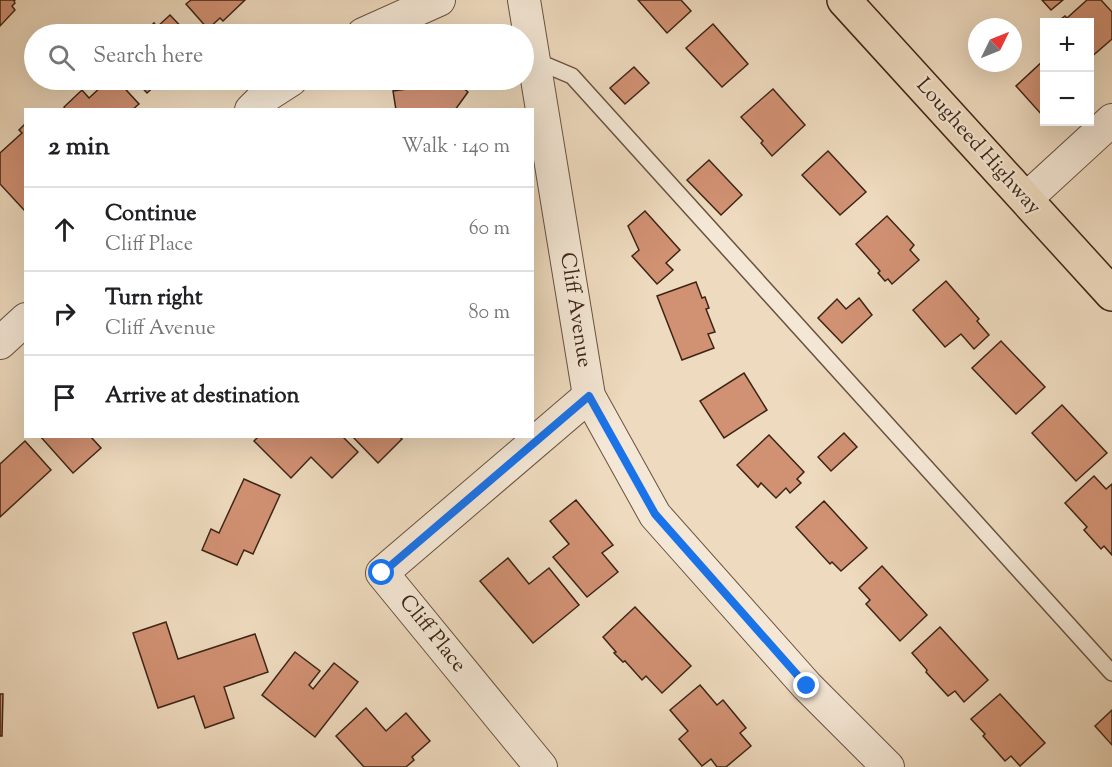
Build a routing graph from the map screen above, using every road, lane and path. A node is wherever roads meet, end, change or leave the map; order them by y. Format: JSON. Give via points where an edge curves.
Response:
{"nodes":[{"id":1,"x":439,"y":0,"type":"edge"},
{"id":2,"x":524,"y":0,"type":"edge"},
{"id":3,"x":844,"y":0,"type":"edge"},
{"id":4,"x":385,"y":24,"type":"edge"},
{"id":5,"x":528,"y":24,"type":"edge"},
{"id":6,"x":534,"y":60,"type":"joint"},
{"id":7,"x":276,"y":90,"type":"edge"},
{"id":8,"x":253,"y":108,"type":"edge"},
{"id":9,"x":1112,"y":120,"type":"edge"},
{"id":10,"x":1026,"y":199,"type":"junction"},
{"id":11,"x":1112,"y":294,"type":"edge"},
{"id":12,"x":24,"y":322,"type":"edge"},
{"id":13,"x":0,"y":343,"type":"edge"},
{"id":14,"x":589,"y":396,"type":"junction"},
{"id":15,"x":1112,"y":673,"type":"edge"},
{"id":16,"x":542,"y":767,"type":"edge"},
{"id":17,"x":888,"y":767,"type":"edge"}],
"edges":[{"from":1,"to":4,"type":"street"},
{"from":2,"to":5,"type":"street","name":"Cliff Avenue"},
{"from":3,"to":10,"type":"highway","name":"Lougheed Highway"},
{"from":6,"to":14,"type":"street","name":"Cliff Avenue"},
{"from":6,"to":15,"type":"lane","via":[[572,76]]},
{"from":7,"to":8,"type":"street"},
{"from":9,"to":10,"type":"street"},
{"from":10,"to":11,"type":"highway","name":"Lougheed Highway"},
{"from":12,"to":13,"type":"street"},
{"from":14,"to":16,"type":"street","name":"Cliff Place","via":[[382,573]]},
{"from":14,"to":17,"type":"street","name":"Cliff Avenue","via":[[655,514],[807,686]]}]}
